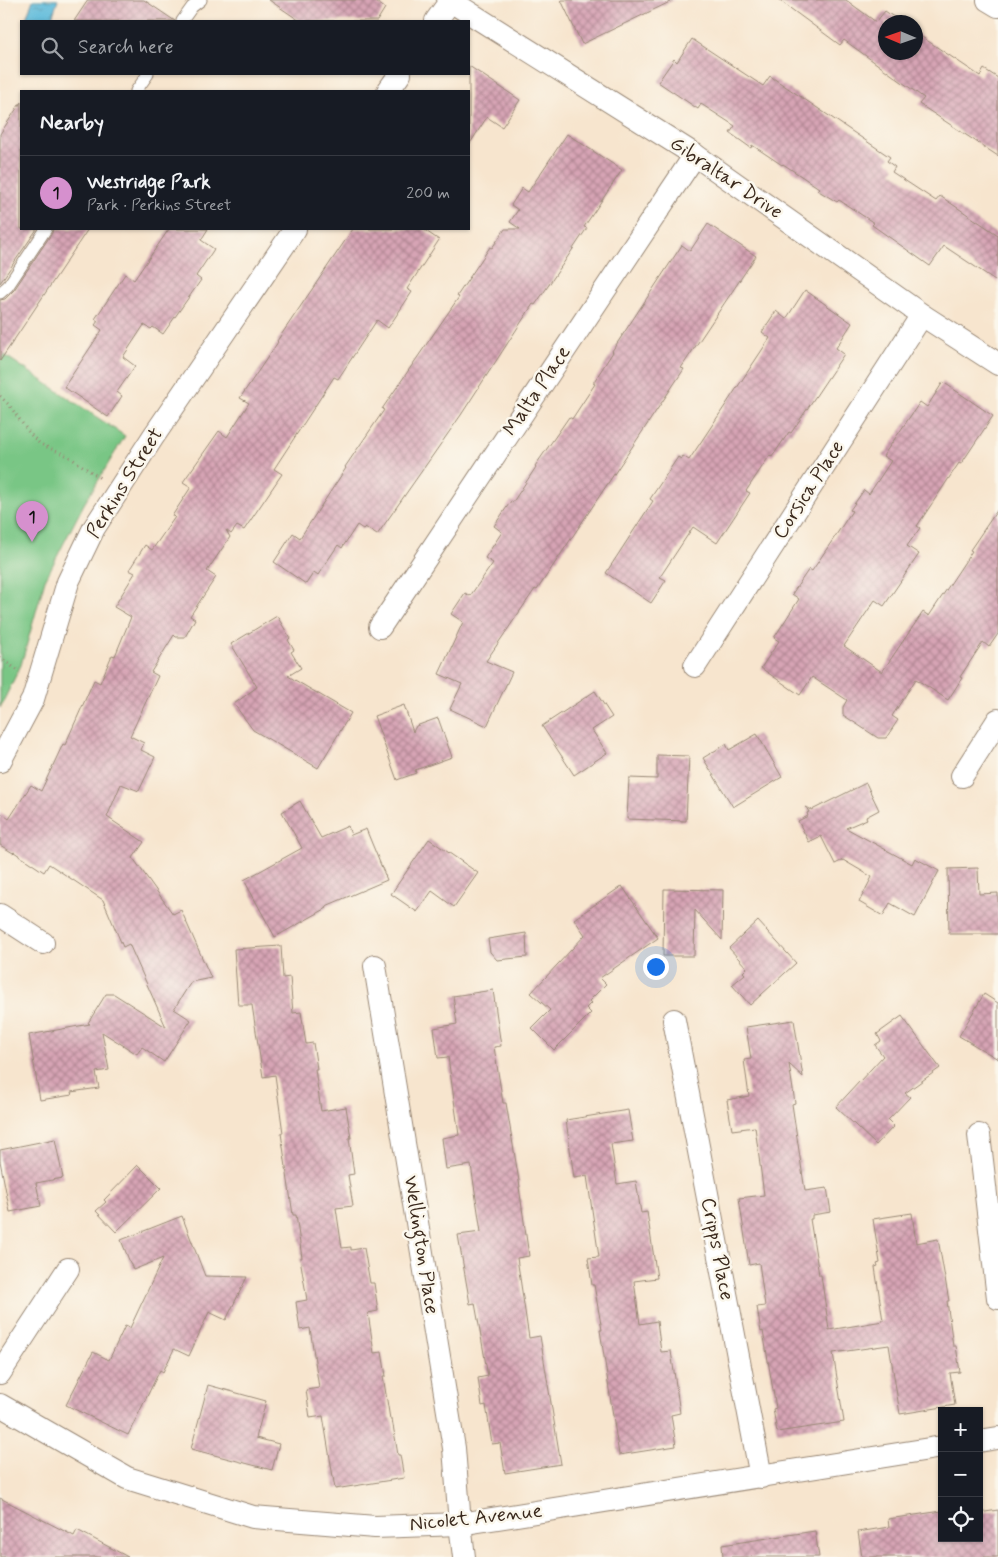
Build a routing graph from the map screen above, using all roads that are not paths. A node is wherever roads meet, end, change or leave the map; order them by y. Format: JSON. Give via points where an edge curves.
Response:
{"nodes":[{"id":1,"x":201,"y":0,"type":"edge"},
{"id":2,"x":450,"y":0,"type":"edge"},
{"id":3,"x":988,"y":0,"type":"edge"},
{"id":4,"x":998,"y":6,"type":"edge"},
{"id":5,"x":183,"y":20,"type":"edge"},
{"id":6,"x":437,"y":20,"type":"edge"},
{"id":7,"x":147,"y":75,"type":"edge"},
{"id":8,"x":399,"y":75,"type":"edge"},
{"id":9,"x":137,"y":90,"type":"edge"},
{"id":10,"x":389,"y":90,"type":"edge"},
{"id":11,"x":695,"y":154,"type":"junction"},
{"id":12,"x":45,"y":230,"type":"edge"},
{"id":13,"x":294,"y":230,"type":"edge"},
{"id":14,"x":0,"y":292,"type":"edge"},
{"id":15,"x":922,"y":315,"type":"junction"},
{"id":16,"x":998,"y":364,"type":"edge"},
{"id":17,"x":380,"y":627,"type":"dead end"},
{"id":18,"x":695,"y":666,"type":"dead end"},
{"id":19,"x":998,"y":720,"type":"edge"},
{"id":20,"x":0,"y":761,"type":"edge"},
{"id":21,"x":962,"y":776,"type":"dead end"},
{"id":22,"x":0,"y":915,"type":"edge"},
{"id":23,"x":43,"y":943,"type":"dead end"},
{"id":24,"x":375,"y":966,"type":"dead end"},
{"id":25,"x":674,"y":1020,"type":"dead end"},
{"id":26,"x":979,"y":1135,"type":"dead end"},
{"id":27,"x":68,"y":1269,"type":"dead end"},
{"id":28,"x":998,"y":1298,"type":"edge"},
{"id":29,"x":0,"y":1373,"type":"edge"},
{"id":30,"x":0,"y":1405,"type":"edge"},
{"id":31,"x":998,"y":1438,"type":"edge"},
{"id":32,"x":983,"y":1440,"type":"edge"},
{"id":33,"x":938,"y":1448,"type":"edge"},
{"id":34,"x":760,"y":1477,"type":"junction"},
{"id":35,"x":460,"y":1524,"type":"junction"},
{"id":36,"x":464,"y":1557,"type":"edge"}],
"edges":[{"from":1,"to":5,"type":"lane"},
{"from":2,"to":6,"type":"street"},
{"from":2,"to":11,"type":"street","name":"Gibraltar Drive"},
{"from":3,"to":4,"type":"street"},
{"from":7,"to":9,"type":"lane"},
{"from":8,"to":10,"type":"street"},
{"from":11,"to":15,"type":"street","name":"Gibraltar Drive"},
{"from":11,"to":17,"type":"street","name":"Malta Place"},
{"from":12,"to":14,"type":"lane","via":[[8,286]]},
{"from":13,"to":20,"type":"street","name":"Perkins Street","via":[[94,528],[68,582],[34,699]]},
{"from":15,"to":16,"type":"street","name":"Gibraltar Drive"},
{"from":15,"to":18,"type":"street","name":"Corsica Place"},
{"from":19,"to":21,"type":"street"},
{"from":22,"to":23,"type":"street"},
{"from":24,"to":35,"type":"street","name":"Wellington Place","via":[[454,1448]]},
{"from":25,"to":34,"type":"street","name":"Cripps Place"},
{"from":26,"to":28,"type":"street"},
{"from":27,"to":29,"type":"street"},
{"from":30,"to":35,"type":"street","name":"Nicolet Avenue","via":[[126,1478],[253,1517],[375,1527]]},
{"from":31,"to":32,"type":"street"},
{"from":33,"to":34,"type":"street","name":"Nicolet Avenue"},
{"from":34,"to":35,"type":"street","name":"Nicolet Avenue"},
{"from":35,"to":36,"type":"street","name":"Wellington Place"}]}
